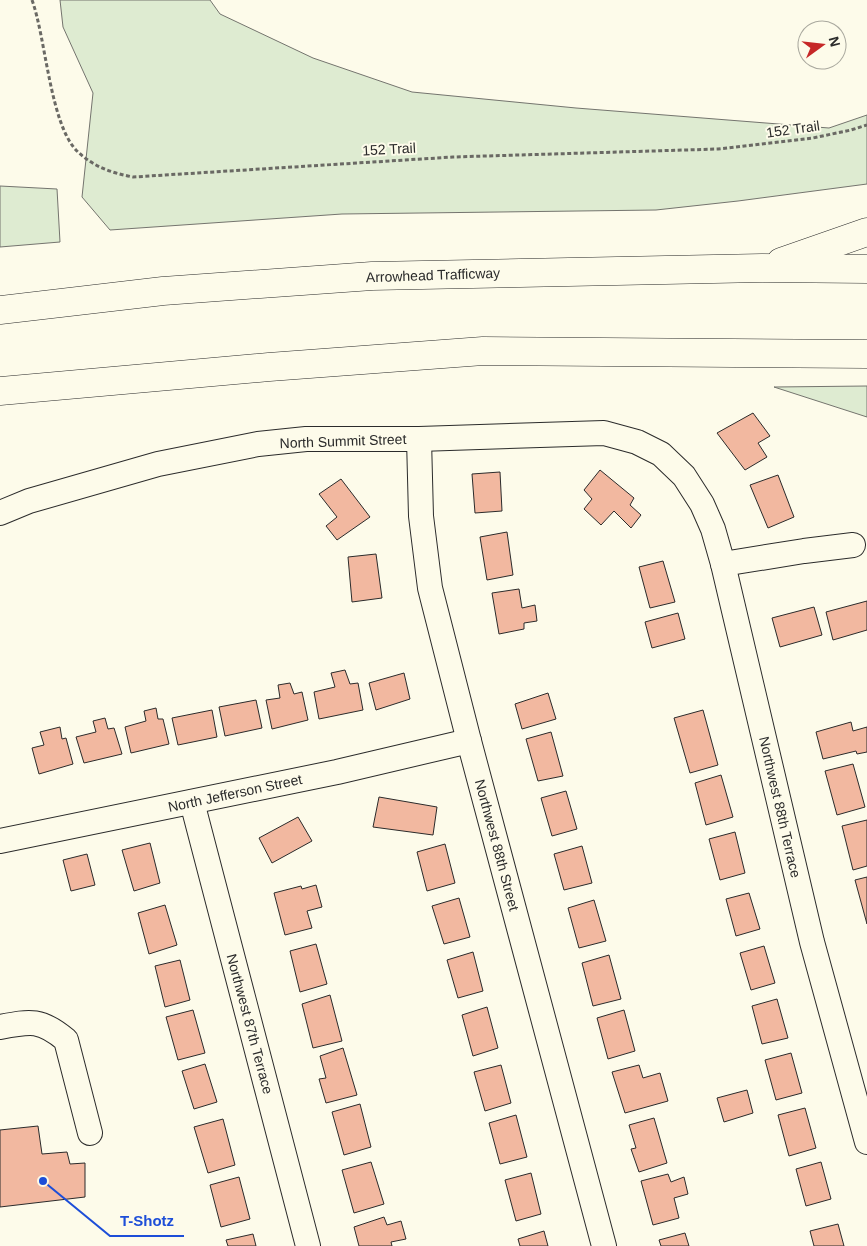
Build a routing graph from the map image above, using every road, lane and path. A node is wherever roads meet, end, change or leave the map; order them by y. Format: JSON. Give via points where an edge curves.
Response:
{"nodes":[{"id":1,"x":32,"y":0,"type":"edge"},
{"id":2,"x":867,"y":124,"type":"edge"},
{"id":3,"x":867,"y":232,"type":"edge"},
{"id":4,"x":762,"y":268,"type":"junction"},
{"id":5,"x":867,"y":269,"type":"edge"},
{"id":6,"x":0,"y":310,"type":"edge"},
{"id":7,"x":867,"y":354,"type":"edge"},
{"id":8,"x":0,"y":391,"type":"edge"},
{"id":9,"x":419,"y":438,"type":"junction"},
{"id":10,"x":684,"y":476,"type":"joint"},
{"id":11,"x":0,"y":513,"type":"edge"},
{"id":12,"x":853,"y":546,"type":"dead end"},
{"id":13,"x":723,"y":564,"type":"junction"},
{"id":14,"x":469,"y":741,"type":"junction"},
{"id":15,"x":192,"y":802,"type":"junction"},
{"id":16,"x":0,"y":841,"type":"edge"},
{"id":17,"x":0,"y":1027,"type":"edge"},
{"id":18,"x":90,"y":1133,"type":"dead end"},
{"id":19,"x":867,"y":1142,"type":"edge"},
{"id":20,"x":308,"y":1246,"type":"edge"},
{"id":21,"x":604,"y":1246,"type":"edge"}],
"edges":[{"from":1,"to":2,"type":"path","name":"152 Trail","via":[[66,135],[77,152],[95,166],[133,177],[453,157],[718,149],[813,138]]},
{"from":3,"to":4,"type":"highway"},
{"from":4,"to":5,"type":"highway","name":"Arrowhead Trafficway"},
{"from":4,"to":6,"type":"highway","name":"Arrowhead Trafficway","via":[[372,276],[163,291]]},
{"from":7,"to":8,"type":"highway","via":[[483,351]]},
{"from":9,"to":10,"type":"street","name":"North Summit Street","via":[[604,433],[637,442],[660,454]]},
{"from":9,"to":11,"type":"street","name":"North Summit Street","via":[[306,439],[258,444],[158,464],[29,501]]},
{"from":9,"to":14,"type":"street","name":"Northwest 88th Street","via":[[421,516],[430,588]]},
{"from":10,"to":13,"type":"street","name":"Northwest 88th Terrace","via":[[702,504]]},
{"from":12,"to":13,"type":"street"},
{"from":13,"to":19,"type":"street","name":"Northwest 88th Terrace","via":[[812,942]]},
{"from":14,"to":15,"type":"street","name":"North Jefferson Street"},
{"from":14,"to":21,"type":"street","name":"Northwest 88th Street"},
{"from":15,"to":16,"type":"street","name":"North Jefferson Street"},
{"from":15,"to":20,"type":"street","name":"Northwest 87th Terrace"},
{"from":17,"to":18,"type":"street","via":[[26,1022],[41,1024],[66,1040]]}]}
